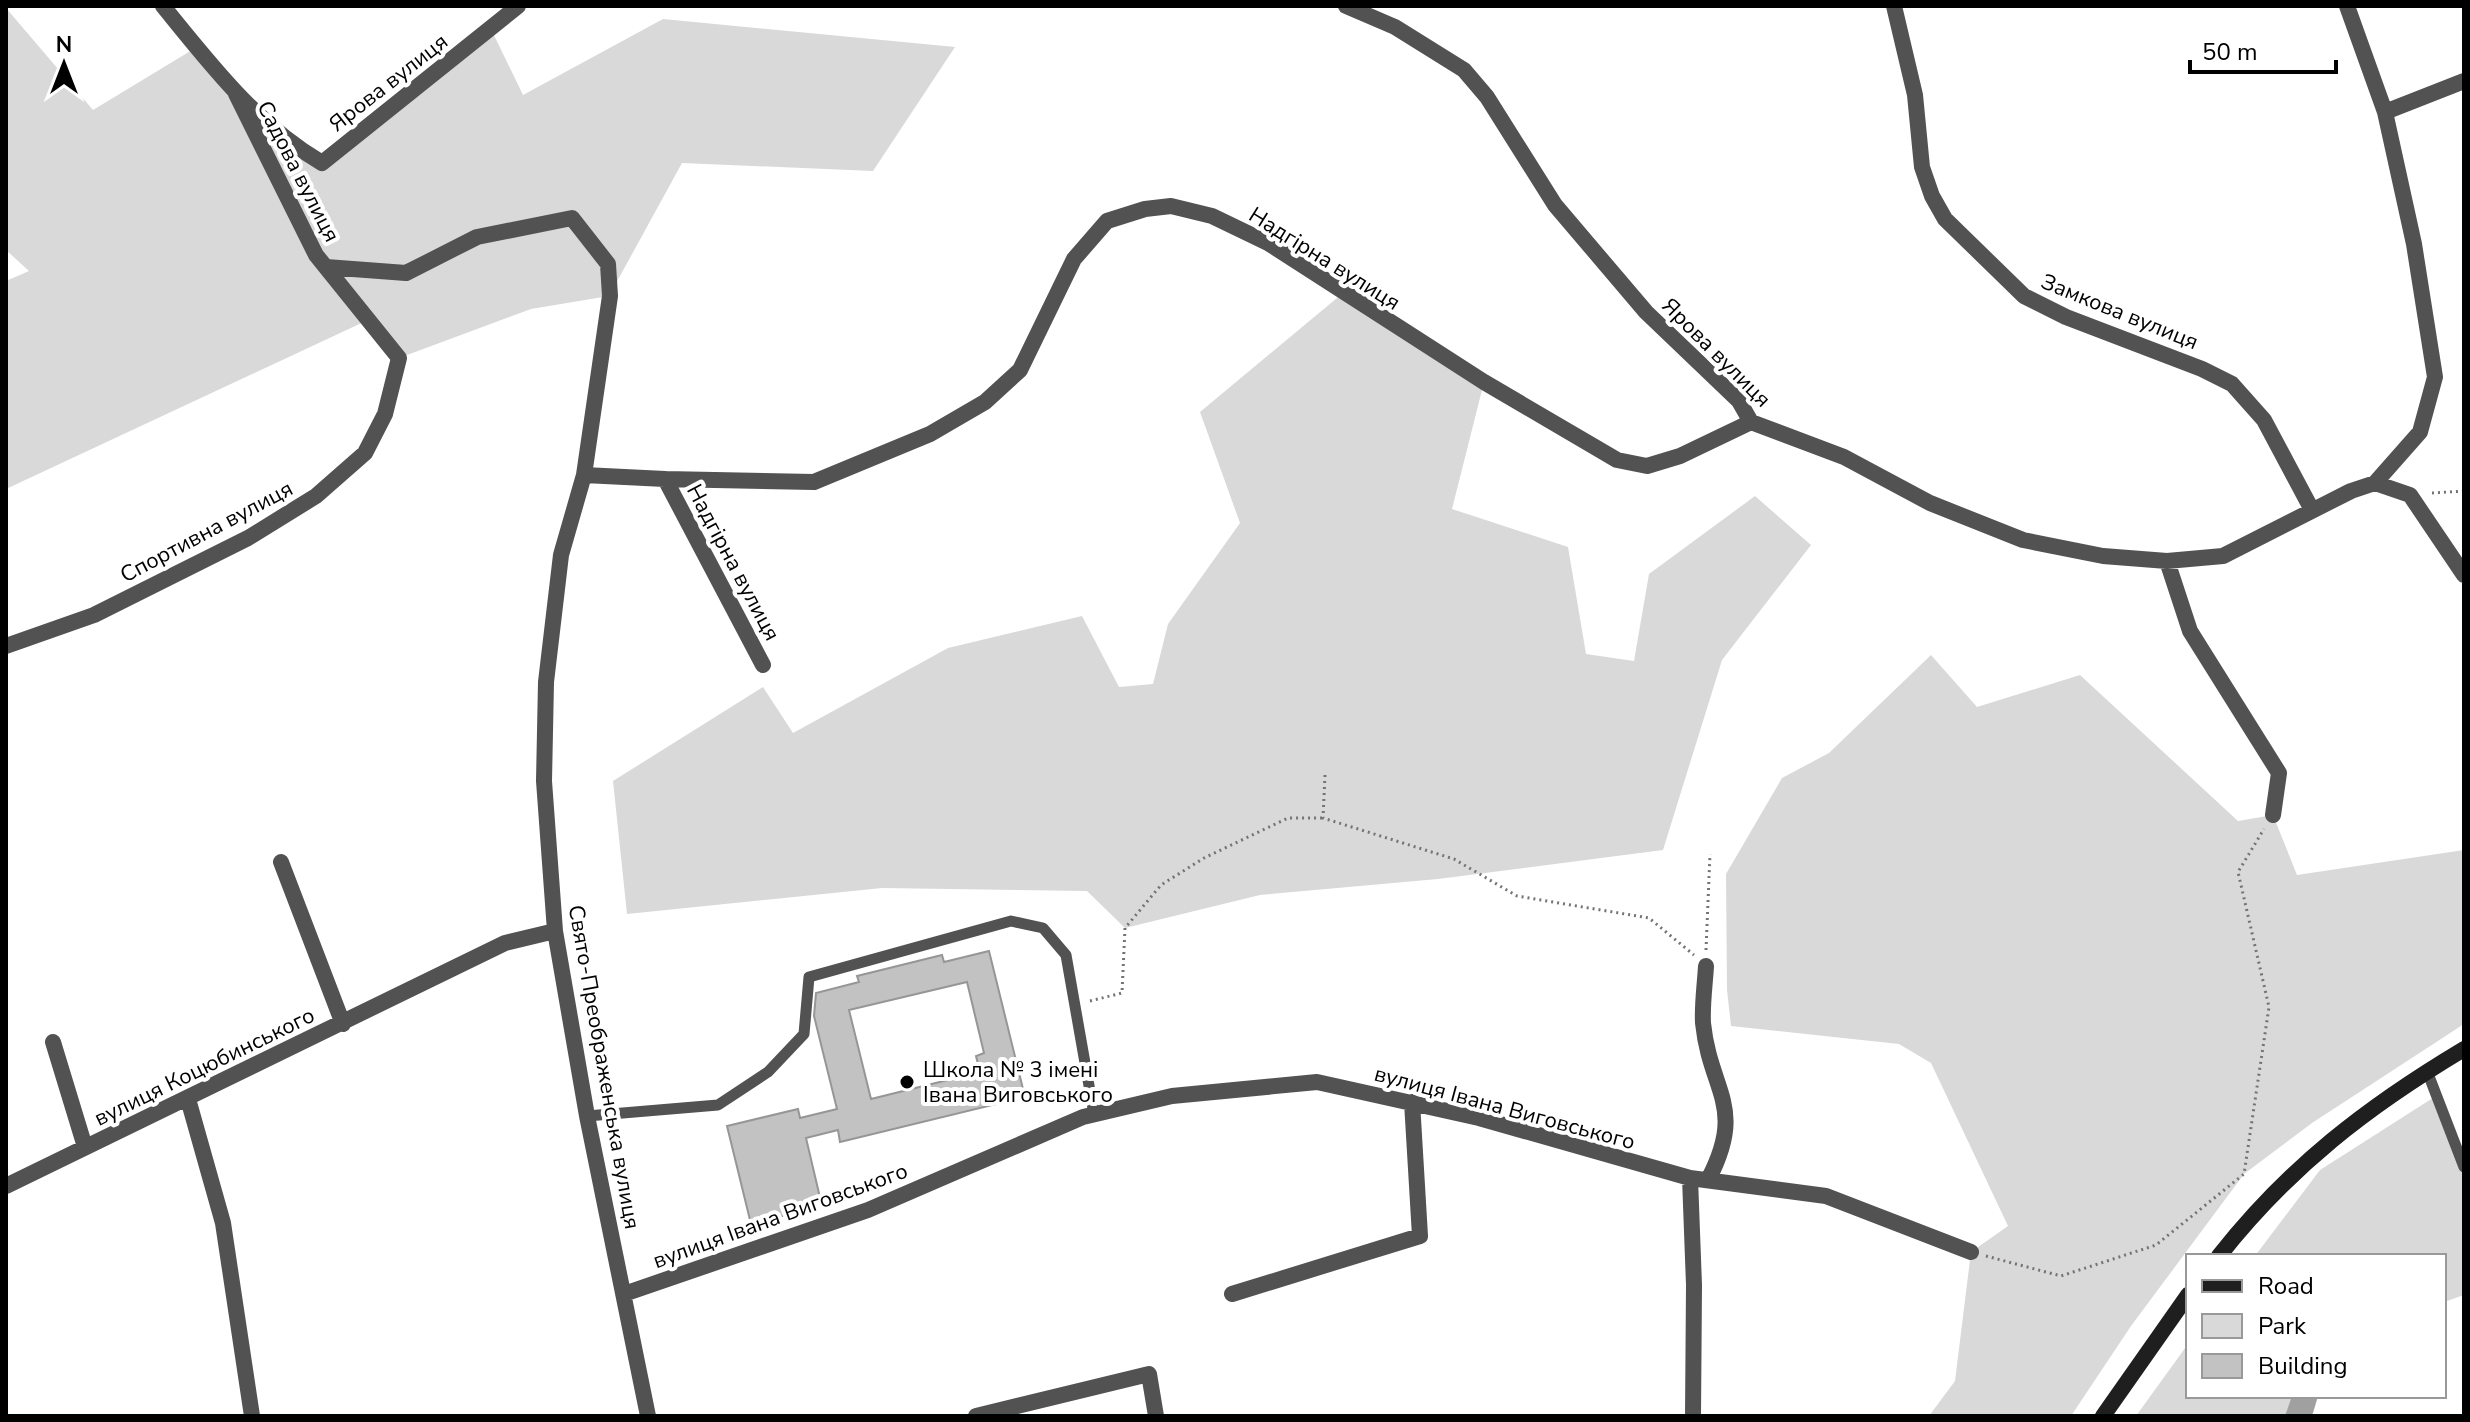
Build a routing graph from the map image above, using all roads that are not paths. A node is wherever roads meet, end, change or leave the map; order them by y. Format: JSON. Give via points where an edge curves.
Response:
{"nodes":[{"id":1,"x":163,"y":6,"type":"edge"},
{"id":2,"x":518,"y":6,"type":"edge"},
{"id":3,"x":1346,"y":6,"type":"edge"},
{"id":4,"x":1894,"y":6,"type":"edge"},
{"id":5,"x":2347,"y":6,"type":"edge"},
{"id":6,"x":2464,"y":81,"type":"edge"},
{"id":7,"x":236,"y":94,"type":"junction"},
{"id":8,"x":2385,"y":112,"type":"junction"},
{"id":9,"x":322,"y":163,"type":"joint"},
{"id":10,"x":326,"y":267,"type":"junction"},
{"id":11,"x":610,"y":296,"type":"joint"},
{"id":12,"x":399,"y":358,"type":"joint"},
{"id":13,"x":1751,"y":422,"type":"junction"},
{"id":14,"x":584,"y":475,"type":"junction"},
{"id":15,"x":665,"y":479,"type":"junction"},
{"id":16,"x":2375,"y":483,"type":"junction"},
{"id":17,"x":2312,"y":510,"type":"junction"},
{"id":18,"x":2167,"y":561,"type":"junction"},
{"id":19,"x":2464,"y":575,"type":"edge"},
{"id":20,"x":6,"y":646,"type":"edge"},
{"id":21,"x":763,"y":665,"type":"dead end"},
{"id":22,"x":2273,"y":815,"type":"road end"},
{"id":23,"x":281,"y":862,"type":"dead end"},
{"id":24,"x":555,"y":931,"type":"junction"},
{"id":25,"x":1706,"y":966,"type":"road end"},
{"id":26,"x":343,"y":1024,"type":"junction"},
{"id":27,"x":53,"y":1042,"type":"dead end"},
{"id":28,"x":2464,"y":1049,"type":"edge"},
{"id":29,"x":2427,"y":1071,"type":"junction"},
{"id":30,"x":188,"y":1099,"type":"junction"},
{"id":31,"x":1412,"y":1102,"type":"junction"},
{"id":32,"x":1094,"y":1114,"type":"junction"},
{"id":33,"x":587,"y":1116,"type":"junction"},
{"id":34,"x":85,"y":1147,"type":"junction"},
{"id":35,"x":2464,"y":1167,"type":"edge"},
{"id":36,"x":1690,"y":1178,"type":"junction"},
{"id":37,"x":1708,"y":1180,"type":"junction"},
{"id":38,"x":6,"y":1186,"type":"edge"},
{"id":39,"x":1971,"y":1252,"type":"road end"},
{"id":40,"x":2221,"y":1254,"type":"edge"},
{"id":41,"x":624,"y":1294,"type":"junction"},
{"id":42,"x":1232,"y":1294,"type":"dead end"},
{"id":43,"x":2186,"y":1298,"type":"edge"},
{"id":44,"x":252,"y":1416,"type":"edge"},
{"id":45,"x":648,"y":1416,"type":"edge"},
{"id":46,"x":976,"y":1416,"type":"edge"},
{"id":47,"x":1156,"y":1416,"type":"edge"},
{"id":48,"x":1693,"y":1416,"type":"edge"},
{"id":49,"x":2103,"y":1416,"type":"edge"}],
"edges":[{"from":1,"to":7,"type":"street","name":"Садова вулиця"},
{"from":2,"to":9,"type":"street","name":"Ярова вулиця"},
{"from":3,"to":13,"type":"street","name":"Ярова вулиця","via":[[1395,27],[1464,70],[1555,205],[1646,312],[1739,401]]},
{"from":4,"to":17,"type":"street","name":"Замкова вулиця","via":[[1915,95],[1922,167],[1945,219],[2024,296],[2232,384],[2264,420]]},
{"from":5,"to":8,"type":"street"},
{"from":6,"to":8,"type":"street"},
{"from":7,"to":9,"type":"street","name":"Садова вулиця","via":[[293,146]]},
{"from":7,"to":10,"type":"street","name":"Садова вулиця"},
{"from":8,"to":16,"type":"street","via":[[2414,244],[2435,377],[2420,432]]},
{"from":10,"to":11,"type":"street","name":"Садова вулиця","via":[[406,273],[477,237],[572,218],[608,264]]},
{"from":10,"to":12,"type":"street","name":"Садова вулиця"},
{"from":11,"to":14,"type":"street","name":"Свято-Преображенська вулиця"},
{"from":12,"to":20,"type":"street","name":"Спортивна вулиця","via":[[385,414],[365,453],[316,496],[248,538],[94,615]]},
{"from":13,"to":15,"type":"street","name":"Надгірна вулиця","via":[[1647,466],[1617,460],[1553,425],[1268,243],[1212,216],[1171,206],[1107,221],[1074,259],[1020,370],[985,402],[930,434],[814,482]]},
{"from":13,"to":18,"type":"street","name":"Ярова вулиця","via":[[1844,457],[1930,503],[2023,540],[2103,556]]},
{"from":14,"to":15,"type":"street","name":"Надгірна вулиця"},
{"from":14,"to":24,"type":"street","name":"Свято-Преображенська вулиця","via":[[561,555],[546,682],[544,781]]},
{"from":15,"to":21,"type":"street","name":"Надгірна вулиця"},
{"from":16,"to":17,"type":"street","name":"Ярова вулиця"},
{"from":16,"to":19,"type":"street","via":[[2410,495]]},
{"from":17,"to":18,"type":"street","name":"Ярова вулиця","via":[[2223,556]]},
{"from":18,"to":22,"type":"street","via":[[2190,631],[2279,773]]},
{"from":23,"to":26,"type":"street","name":"вулиця Коцюбинського"},
{"from":24,"to":26,"type":"street","name":"вулиця Коцюбинського","via":[[505,943]]},
{"from":24,"to":33,"type":"street","name":"Свято-Преображенська вулиця"},
{"from":25,"to":37,"type":"street","via":[[1703,1023],[1726,1112],[1727,1137]]},
{"from":26,"to":30,"type":"street","name":"вулиця Коцюбинського"},
{"from":27,"to":34,"type":"street","name":"вулиця Коцюбинського"},
{"from":28,"to":29,"type":"main road"},
{"from":29,"to":35,"type":"lane"},
{"from":29,"to":40,"type":"main road","via":[[2360,1115],[2298,1166]]},
{"from":30,"to":34,"type":"street","name":"вулиця Коцюбинського"},
{"from":30,"to":44,"type":"street","via":[[223,1223]]},
{"from":31,"to":32,"type":"street","name":"вулиця Івана Виговського","via":[[1317,1082],[1172,1096]]},
{"from":31,"to":36,"type":"street","name":"вулиця Івана Виговського"},
{"from":31,"to":42,"type":"street","via":[[1420,1236]]},
{"from":32,"to":33,"type":"lane","via":[[1066,955],[1043,928],[1011,921],[809,977],[804,1034],[768,1072],[718,1105]]},
{"from":32,"to":41,"type":"street","name":"вулиця Івана Виговського","via":[[868,1210]]},
{"from":33,"to":41,"type":"street","name":"Свято-Преображенська вулиця"},
{"from":34,"to":38,"type":"street","name":"вулиця Коцюбинського"},
{"from":36,"to":37,"type":"street","name":"вулиця Івана Виговського"},
{"from":36,"to":48,"type":"street"},
{"from":37,"to":39,"type":"street","name":"вулиця Івана Виговського","via":[[1826,1196]]},
{"from":41,"to":45,"type":"street","name":"Свято-Преображенська вулиця"},
{"from":43,"to":49,"type":"main road"},
{"from":46,"to":47,"type":"street","via":[[1149,1374]]}]}
